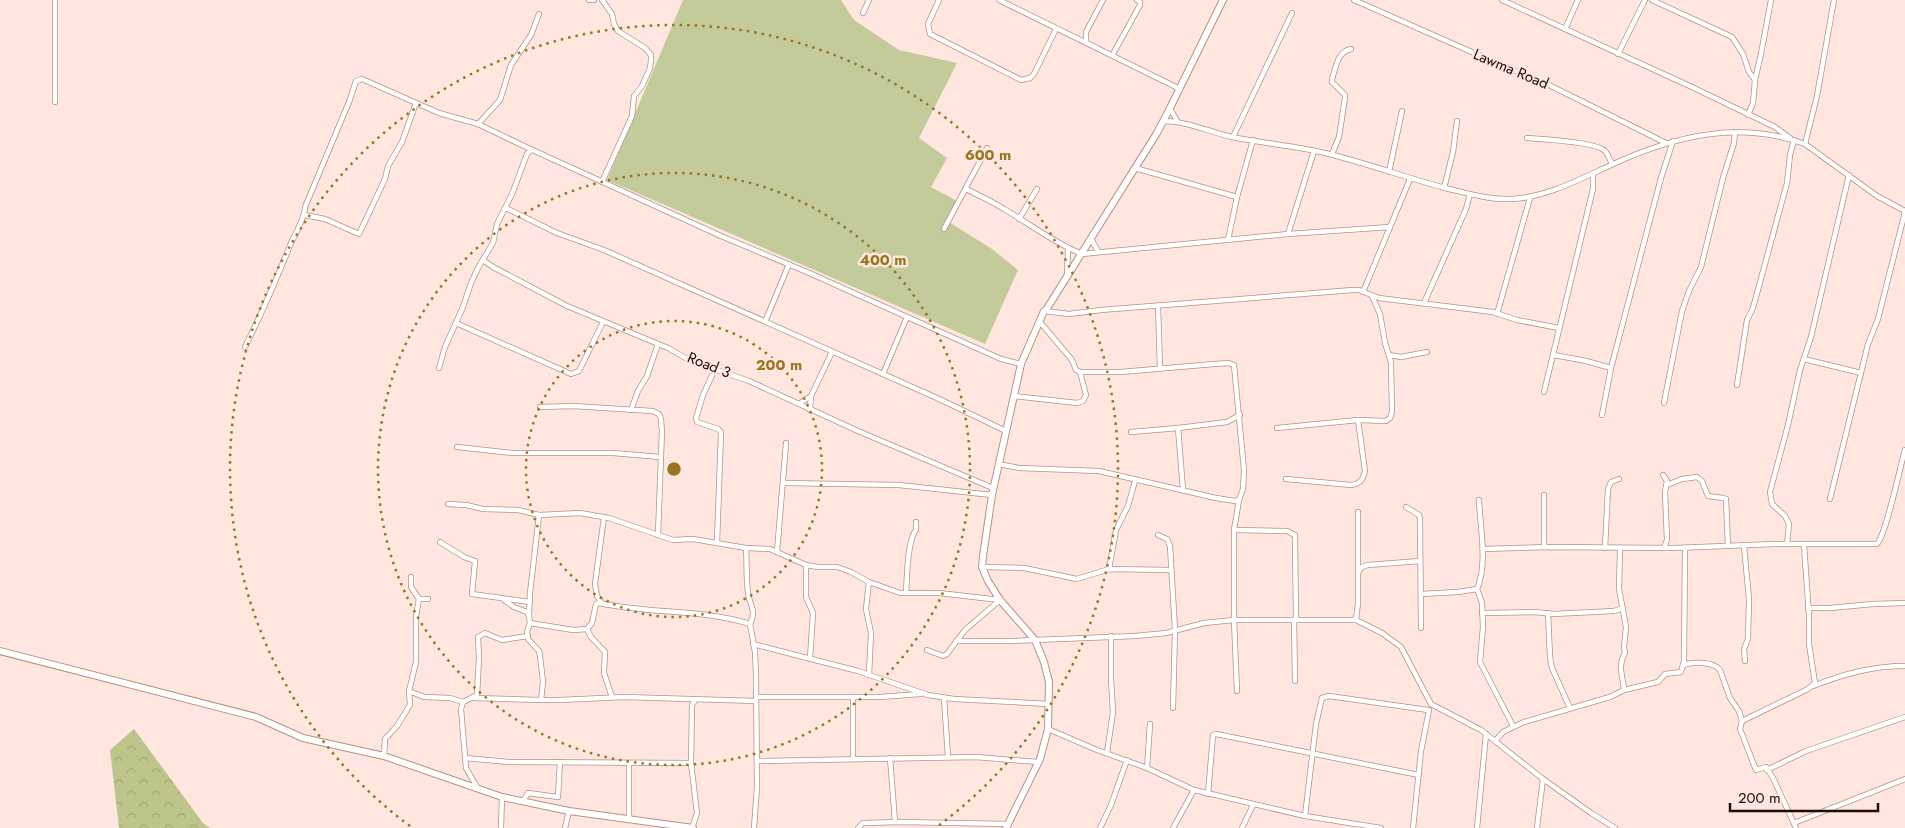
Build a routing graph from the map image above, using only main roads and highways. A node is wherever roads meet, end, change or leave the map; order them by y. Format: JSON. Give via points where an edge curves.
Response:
{"nodes":[{"id":1,"x":1223,"y":0,"type":"edge"},
{"id":2,"x":0,"y":651,"type":"edge"},
{"id":3,"x":1007,"y":826,"type":"edge"},
{"id":4,"x":692,"y":828,"type":"edge"}],
"edges":[{"from":1,"to":3,"type":"main road","via":[[1163,122],[1044,311],[1021,364],[998,464],[982,567],[1000,600],[1035,640],[1047,672],[1049,704],[1048,729],[1038,762]]},
{"from":2,"to":4,"type":"main road","via":[[256,717],[303,738],[384,756],[502,797],[569,811]]}]}
